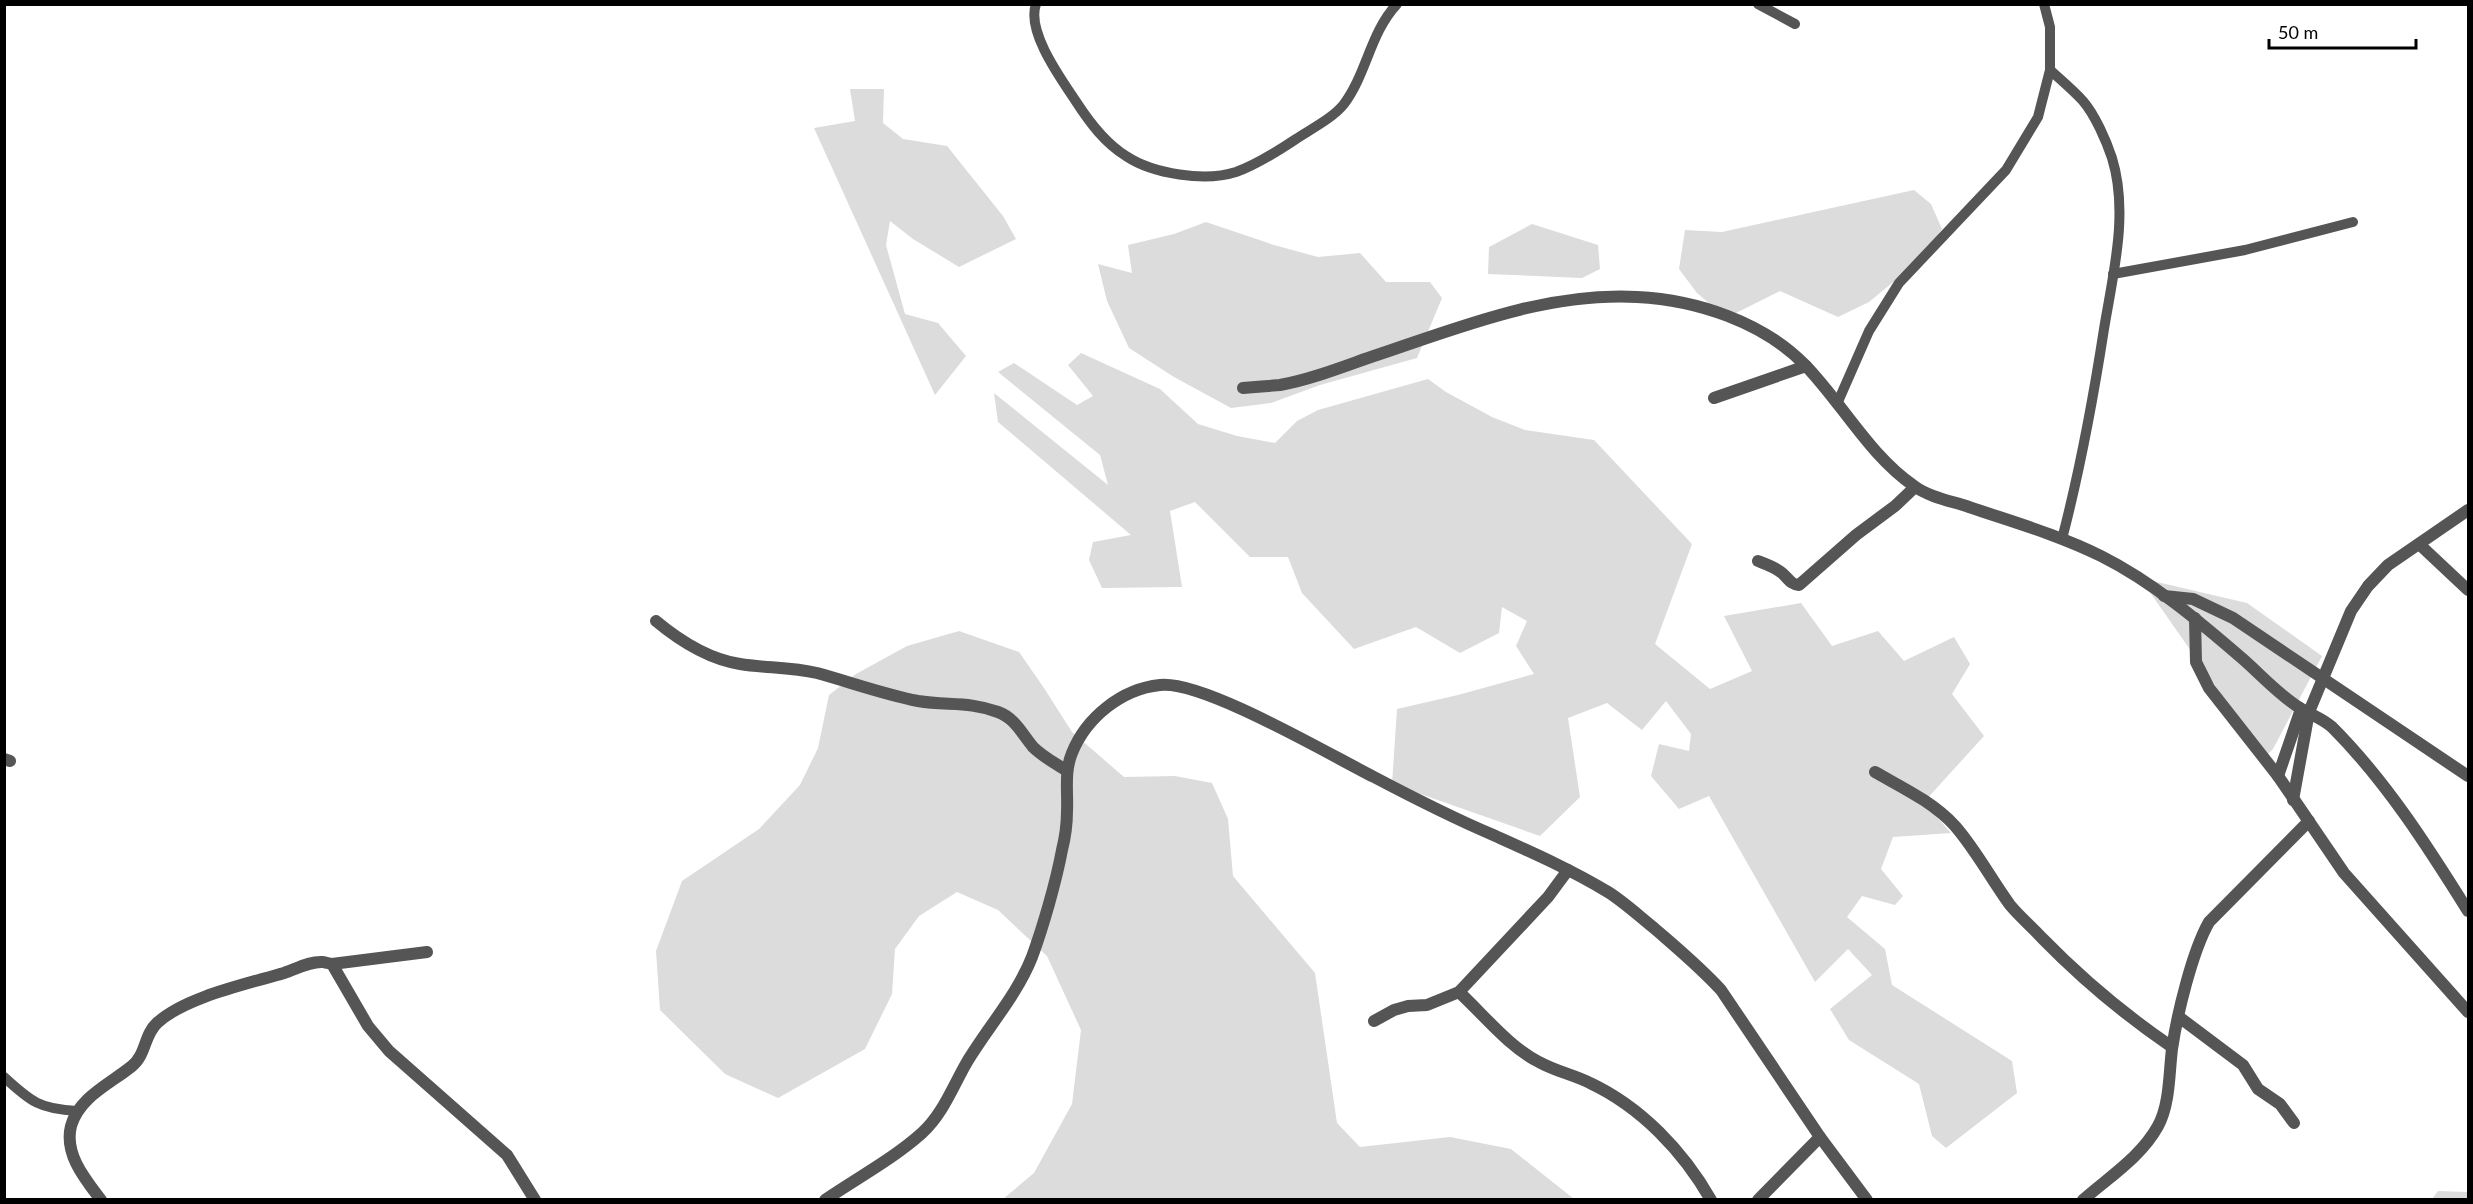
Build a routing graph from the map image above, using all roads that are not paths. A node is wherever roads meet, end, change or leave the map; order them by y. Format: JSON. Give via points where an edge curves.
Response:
{"nodes":[{"id":1,"x":1036,"y":4,"type":"edge"},
{"id":2,"x":1397,"y":4,"type":"edge"},
{"id":3,"x":1758,"y":4,"type":"edge"},
{"id":4,"x":2044,"y":4,"type":"edge"},
{"id":5,"x":1795,"y":24,"type":"dead end"},
{"id":6,"x":2050,"y":70,"type":"junction"},
{"id":7,"x":2353,"y":222,"type":"dead end"},
{"id":8,"x":2113,"y":274,"type":"junction"},
{"id":9,"x":1806,"y":366,"type":"junction"},
{"id":10,"x":1243,"y":388,"type":"dead end"},
{"id":11,"x":1714,"y":398,"type":"dead end"},
{"id":12,"x":1837,"y":404,"type":"junction"},
{"id":13,"x":1915,"y":487,"type":"junction"},
{"id":14,"x":2469,"y":510,"type":"edge"},
{"id":15,"x":2062,"y":539,"type":"junction"},
{"id":16,"x":2419,"y":544,"type":"junction"},
{"id":17,"x":1758,"y":561,"type":"dead end"},
{"id":18,"x":2469,"y":590,"type":"edge"},
{"id":19,"x":2163,"y":596,"type":"junction"},
{"id":20,"x":2195,"y":618,"type":"junction"},
{"id":21,"x":656,"y":621,"type":"dead end"},
{"id":22,"x":2324,"y":679,"type":"junction"},
{"id":23,"x":2305,"y":710,"type":"junction"},
{"id":24,"x":1066,"y":771,"type":"junction"},
{"id":25,"x":2466,"y":771,"type":"edge"},
{"id":26,"x":1875,"y":772,"type":"dead end"},
{"id":27,"x":2278,"y":776,"type":"junction"},
{"id":28,"x":2293,"y":800,"type":"junction"},
{"id":29,"x":2309,"y":821,"type":"junction"},
{"id":30,"x":1568,"y":870,"type":"junction"},
{"id":31,"x":2469,"y":911,"type":"edge"},
{"id":32,"x":427,"y":952,"type":"dead end"},
{"id":33,"x":332,"y":964,"type":"junction"},
{"id":34,"x":1459,"y":992,"type":"junction"},
{"id":35,"x":2469,"y":1012,"type":"edge"},
{"id":36,"x":2179,"y":1017,"type":"junction"},
{"id":37,"x":1374,"y":1021,"type":"dead end"},
{"id":38,"x":2172,"y":1047,"type":"junction"},
{"id":39,"x":4,"y":1077,"type":"edge"},
{"id":40,"x":77,"y":1111,"type":"junction"},
{"id":41,"x":2294,"y":1123,"type":"dead end"},
{"id":42,"x":1820,"y":1137,"type":"junction"},
{"id":43,"x":101,"y":1200,"type":"edge"},
{"id":44,"x":536,"y":1200,"type":"edge"},
{"id":45,"x":825,"y":1200,"type":"edge"},
{"id":46,"x":1711,"y":1200,"type":"edge"},
{"id":47,"x":1758,"y":1200,"type":"edge"},
{"id":48,"x":1866,"y":1200,"type":"edge"},
{"id":49,"x":2083,"y":1200,"type":"edge"}],
"edges":[{"from":1,"to":2,"type":"lane","via":[[1037,32],[1054,68],[1093,127],[1126,157],[1168,174],[1204,177],[1236,172],[1284,147],[1342,106],[1361,76],[1386,16]]},
{"from":3,"to":5,"type":"lane"},
{"from":4,"to":6,"type":"lane","via":[[2050,27]]},
{"from":6,"to":8,"type":"lane","via":[[2085,102],[2111,157],[2118,186],[2119,222]]},
{"from":6,"to":12,"type":"lane","via":[[2038,117],[2006,170],[1899,283],[1869,331]]},
{"from":7,"to":8,"type":"lane","via":[[2245,250]]},
{"from":8,"to":15,"type":"lane","via":[[2077,480]]},
{"from":9,"to":10,"type":"street","via":[[1780,343],[1724,315],[1672,301],[1592,297],[1497,315],[1331,371],[1282,384]]},
{"from":9,"to":11,"type":"street"},
{"from":9,"to":12,"type":"street"},
{"from":12,"to":13,"type":"street","via":[[1888,463]]},
{"from":13,"to":15,"type":"street"},
{"from":13,"to":17,"type":"street","via":[[1799,585],[1791,584],[1771,565]]},
{"from":14,"to":16,"type":"street"},
{"from":15,"to":19,"type":"street","via":[[2100,556]]},
{"from":16,"to":18,"type":"street"},
{"from":16,"to":22,"type":"street","via":[[2388,565],[2368,586],[2351,611]]},
{"from":19,"to":20,"type":"street"},
{"from":19,"to":22,"type":"street","via":[[2193,599],[2233,618]]},
{"from":20,"to":23,"type":"street"},
{"from":20,"to":27,"type":"street","via":[[2194,652],[2200,674]]},
{"from":21,"to":24,"type":"street","via":[[688,645],[740,664],[816,673],[919,701],[962,702],[1002,713],[1034,747]]},
{"from":22,"to":23,"type":"street"},
{"from":22,"to":25,"type":"street"},
{"from":23,"to":27,"type":"street"},
{"from":23,"to":28,"type":"street"},
{"from":23,"to":31,"type":"street","via":[[2333,729],[2372,773]]},
{"from":24,"to":30,"type":"street","via":[[1072,752],[1104,708],[1144,687],[1164,684],[1188,688],[1233,706]]},
{"from":24,"to":45,"type":"street","via":[[1067,813],[1062,850],[1031,958],[1013,993],[981,1039],[944,1105],[922,1133]]},
{"from":26,"to":38,"type":"street","via":[[1936,809],[1983,862],[2011,905],[2055,951],[2120,1010]]},
{"from":27,"to":28,"type":"street"},
{"from":28,"to":29,"type":"street"},
{"from":29,"to":35,"type":"street","via":[[2361,893]]},
{"from":29,"to":36,"type":"street","via":[[2209,922],[2200,938]]},
{"from":30,"to":34,"type":"street","via":[[1548,897]]},
{"from":30,"to":42,"type":"street","via":[[1610,893],[1704,970],[1734,1007]]},
{"from":32,"to":33,"type":"street"},
{"from":33,"to":40,"type":"street","via":[[306,965],[228,989],[166,1016],[154,1025],[143,1055],[134,1065]]},
{"from":33,"to":44,"type":"street","via":[[368,1026],[389,1051],[507,1155]]},
{"from":34,"to":37,"type":"street","via":[[1427,1005],[1394,1010]]},
{"from":34,"to":46,"type":"street","via":[[1521,1051],[1540,1063],[1592,1083],[1635,1111],[1677,1150]]},
{"from":36,"to":38,"type":"street"},
{"from":36,"to":41,"type":"street","via":[[2243,1065],[2258,1089],[2280,1104]]},
{"from":38,"to":49,"type":"street","via":[[2159,1124],[2141,1151]]},
{"from":39,"to":40,"type":"lane","via":[[22,1094],[49,1110]]},
{"from":40,"to":43,"type":"street","via":[[69,1143],[74,1159]]},
{"from":42,"to":47,"type":"street"},
{"from":42,"to":48,"type":"street"}]}
